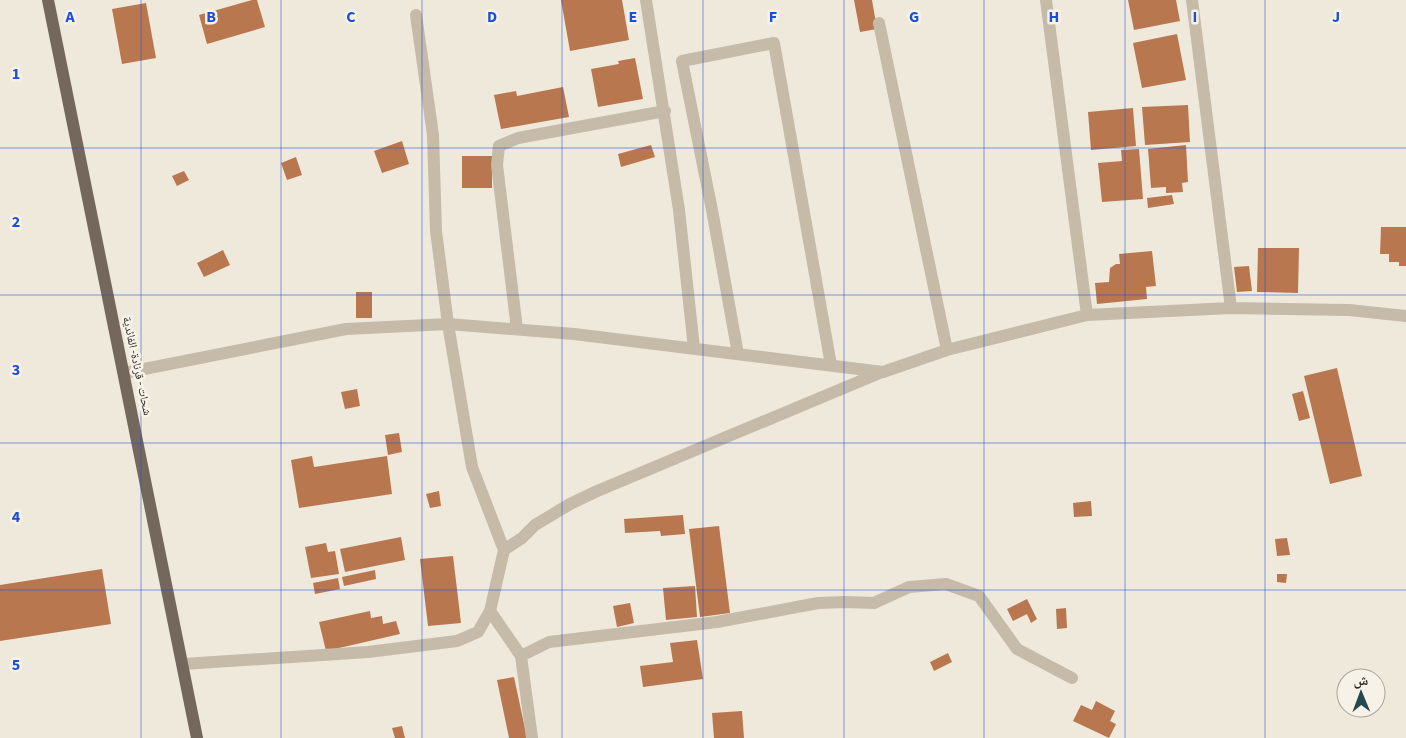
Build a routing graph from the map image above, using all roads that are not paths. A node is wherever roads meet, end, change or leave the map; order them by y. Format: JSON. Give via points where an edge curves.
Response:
{"nodes":[{"id":1,"x":48,"y":0,"type":"edge"},
{"id":2,"x":646,"y":0,"type":"edge"},
{"id":3,"x":1046,"y":0,"type":"edge"},
{"id":4,"x":1192,"y":0,"type":"edge"},
{"id":5,"x":416,"y":15,"type":"dead end"},
{"id":6,"x":879,"y":23,"type":"dead end"},
{"id":7,"x":664,"y":111,"type":"junction"},
{"id":8,"x":1231,"y":308,"type":"junction"},
{"id":9,"x":1087,"y":315,"type":"junction"},
{"id":10,"x":1406,"y":316,"type":"edge"},
{"id":11,"x":448,"y":324,"type":"junction"},
{"id":12,"x":517,"y":329,"type":"junction"},
{"id":13,"x":694,"y":348,"type":"junction"},
{"id":14,"x":947,"y":350,"type":"junction"},
{"id":15,"x":738,"y":354,"type":"junction"},
{"id":16,"x":831,"y":365,"type":"junction"},
{"id":17,"x":883,"y":372,"type":"junction"},
{"id":18,"x":124,"y":374,"type":"junction"},
{"id":19,"x":504,"y":550,"type":"junction"},
{"id":20,"x":490,"y":611,"type":"junction"},
{"id":21,"x":521,"y":656,"type":"junction"},
{"id":22,"x":183,"y":664,"type":"junction"},
{"id":23,"x":1072,"y":678,"type":"dead end"},
{"id":24,"x":198,"y":738,"type":"edge"},
{"id":25,"x":532,"y":738,"type":"edge"}],
"edges":[{"from":1,"to":18,"type":"main road","name":"شحات - قرنادة- الفائدية"},
{"from":2,"to":7,"type":"street"},
{"from":3,"to":9,"type":"street"},
{"from":4,"to":8,"type":"street"},
{"from":5,"to":11,"type":"street","via":[[433,135],[436,231]]},
{"from":6,"to":14,"type":"street"},
{"from":7,"to":12,"type":"street","via":[[518,138],[499,146],[497,165]]},
{"from":7,"to":13,"type":"street"},
{"from":8,"to":9,"type":"street"},
{"from":8,"to":10,"type":"street","via":[[1349,310]]},
{"from":9,"to":14,"type":"street"},
{"from":11,"to":12,"type":"street"},
{"from":11,"to":18,"type":"street","via":[[346,329]]},
{"from":11,"to":19,"type":"street","via":[[472,467]]},
{"from":12,"to":13,"type":"street"},
{"from":13,"to":15,"type":"street"},
{"from":14,"to":17,"type":"street"},
{"from":15,"to":16,"type":"street"},
{"from":15,"to":16,"type":"street","via":[[682,62],[774,43]]},
{"from":16,"to":17,"type":"street"},
{"from":17,"to":19,"type":"street","via":[[570,504],[535,525]]},
{"from":18,"to":22,"type":"main road","name":"شحات - قرنادة- الفائدية"},
{"from":19,"to":20,"type":"street"},
{"from":20,"to":21,"type":"street"},
{"from":20,"to":22,"type":"street","via":[[478,632],[457,641],[368,652]]},
{"from":21,"to":23,"type":"street","via":[[549,642],[717,622],[818,603],[874,603],[909,587],[946,584],[979,596],[1016,649]]},
{"from":21,"to":25,"type":"street"},
{"from":22,"to":24,"type":"main road","name":"شحات - قرنادة- الفائدية"}]}
